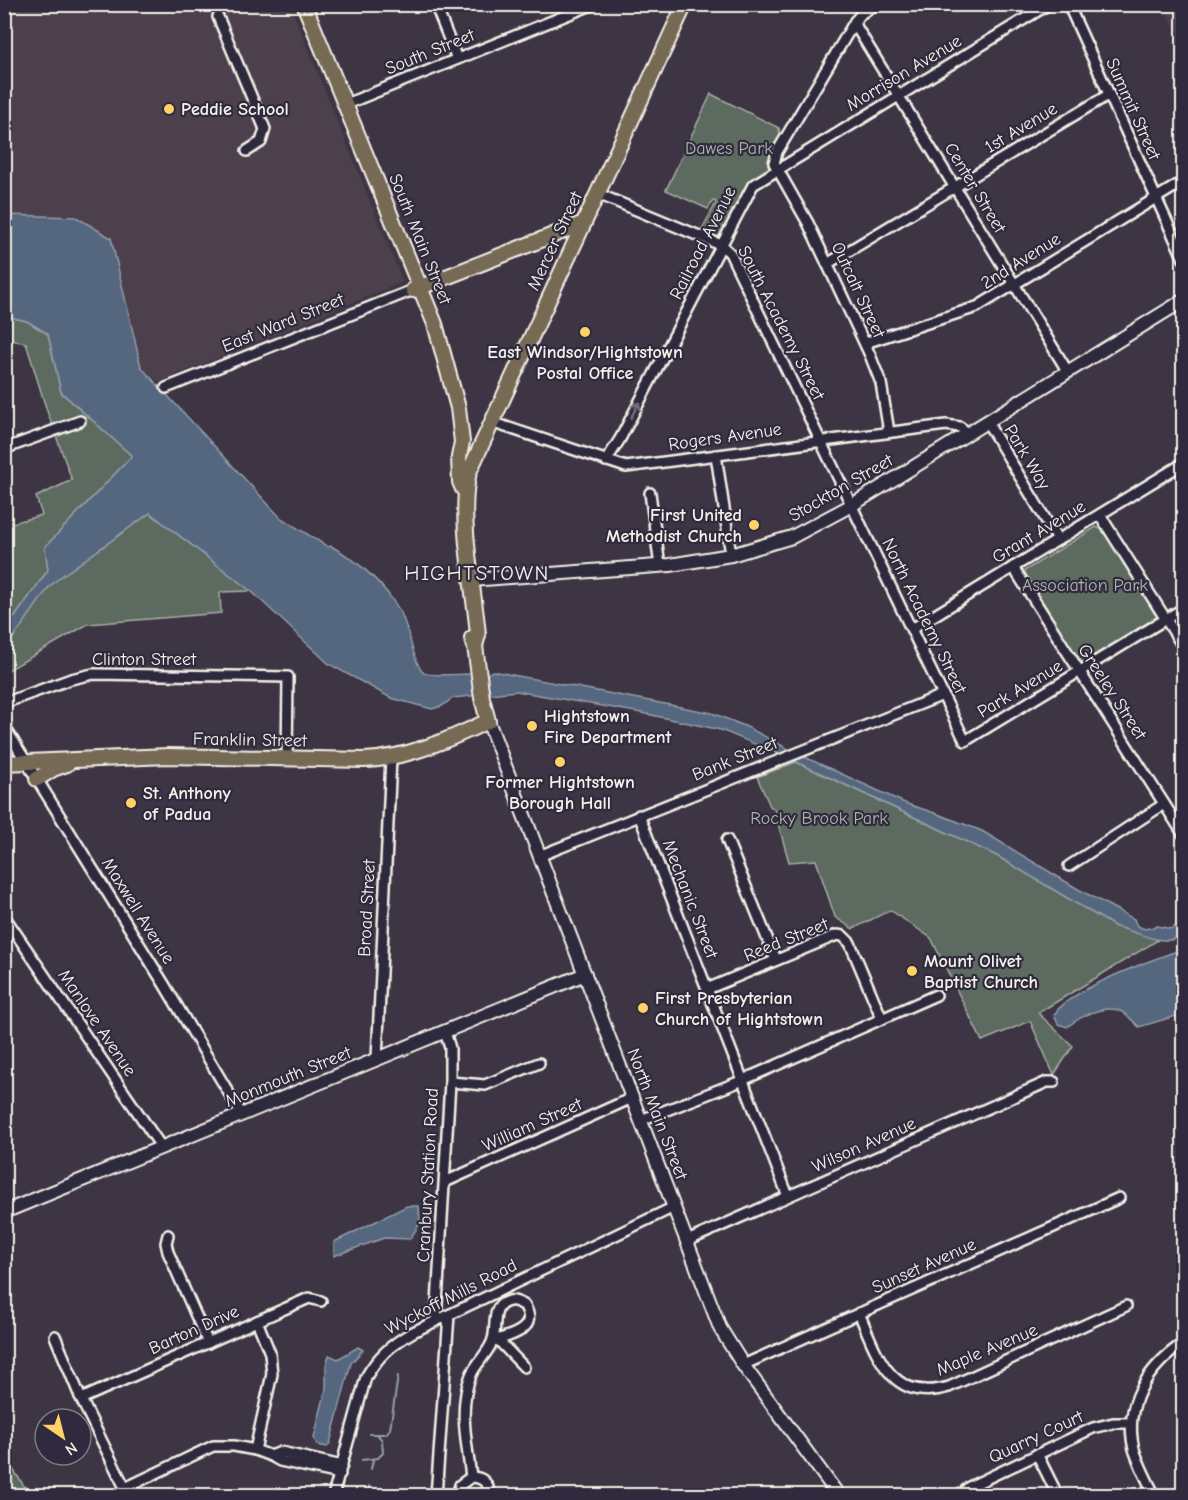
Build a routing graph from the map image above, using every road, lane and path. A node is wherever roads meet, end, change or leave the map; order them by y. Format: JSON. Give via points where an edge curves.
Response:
{"nodes":[{"id":1,"x":303,"y":4,"type":"edge"},
{"id":2,"x":435,"y":4,"type":"edge"},
{"id":3,"x":562,"y":4,"type":"edge"},
{"id":4,"x":594,"y":4,"type":"edge"},
{"id":5,"x":686,"y":4,"type":"edge"},
{"id":6,"x":876,"y":4,"type":"edge"},
{"id":7,"x":1049,"y":4,"type":"edge"},
{"id":8,"x":1068,"y":4,"type":"edge"},
{"id":9,"x":566,"y":15,"type":"junction"},
{"id":10,"x":218,"y":17,"type":"dead end"},
{"id":11,"x":855,"y":21,"type":"junction"},
{"id":12,"x":457,"y":59,"type":"junction"},
{"id":13,"x":899,"y":95,"type":"junction"},
{"id":14,"x":1108,"y":95,"type":"junction"},
{"id":15,"x":346,"y":104,"type":"junction"},
{"id":16,"x":247,"y":152,"type":"dead end"},
{"id":17,"x":777,"y":170,"type":"junction"},
{"id":18,"x":1184,"y":181,"type":"edge"},
{"id":19,"x":956,"y":187,"type":"junction"},
{"id":20,"x":598,"y":194,"type":"junction"},
{"id":21,"x":1155,"y":198,"type":"junction"},
{"id":22,"x":584,"y":223,"type":"junction"},
{"id":23,"x":721,"y":245,"type":"junction"},
{"id":24,"x":1184,"y":260,"type":"edge"},
{"id":25,"x":828,"y":264,"type":"junction"},
{"id":26,"x":1014,"y":284,"type":"junction"},
{"id":27,"x":417,"y":288,"type":"junction"},
{"id":28,"x":1184,"y":300,"type":"edge"},
{"id":29,"x":865,"y":344,"type":"junction"},
{"id":30,"x":1068,"y":372,"type":"junction"},
{"id":31,"x":166,"y":388,"type":"dead end"},
{"id":32,"x":80,"y":421,"type":"dead end"},
{"id":33,"x":491,"y":422,"type":"junction"},
{"id":34,"x":987,"y":422,"type":"junction"},
{"id":35,"x":889,"y":432,"type":"junction"},
{"id":36,"x":968,"y":433,"type":"junction"},
{"id":37,"x":821,"y":441,"type":"junction"},
{"id":38,"x":4,"y":449,"type":"edge"},
{"id":39,"x":716,"y":455,"type":"junction"},
{"id":40,"x":606,"y":460,"type":"junction"},
{"id":41,"x":1184,"y":463,"type":"edge"},
{"id":42,"x":650,"y":493,"type":"dead end"},
{"id":43,"x":466,"y":496,"type":"junction"},
{"id":44,"x":852,"y":505,"type":"junction"},
{"id":45,"x":1100,"y":515,"type":"junction"},
{"id":46,"x":1058,"y":540,"type":"junction"},
{"id":47,"x":731,"y":555,"type":"junction"},
{"id":48,"x":660,"y":566,"type":"junction"},
{"id":49,"x":1013,"y":567,"type":"junction"},
{"id":50,"x":471,"y":580,"type":"junction"},
{"id":51,"x":1184,"y":608,"type":"edge"},
{"id":52,"x":1166,"y":620,"type":"junction"},
{"id":53,"x":912,"y":629,"type":"junction"},
{"id":54,"x":1184,"y":648,"type":"edge"},
{"id":55,"x":1080,"y":672,"type":"junction"},
{"id":56,"x":943,"y":695,"type":"junction"},
{"id":57,"x":482,"y":698,"type":"junction"},
{"id":58,"x":4,"y":703,"type":"edge"},
{"id":59,"x":488,"y":721,"type":"junction"},
{"id":60,"x":4,"y":726,"type":"edge"},
{"id":61,"x":473,"y":728,"type":"junction"},
{"id":62,"x":966,"y":741,"type":"joint"},
{"id":63,"x":392,"y":758,"type":"junction"},
{"id":64,"x":78,"y":759,"type":"junction"},
{"id":65,"x":287,"y":759,"type":"junction"},
{"id":66,"x":26,"y":761,"type":"junction"},
{"id":67,"x":4,"y":763,"type":"edge"},
{"id":68,"x":37,"y":779,"type":"junction"},
{"id":69,"x":1164,"y":804,"type":"junction"},
{"id":70,"x":639,"y":815,"type":"junction"},
{"id":71,"x":1184,"y":835,"type":"edge"},
{"id":72,"x":727,"y":840,"type":"dead end"},
{"id":73,"x":539,"y":856,"type":"junction"},
{"id":74,"x":1069,"y":866,"type":"dead end"},
{"id":75,"x":4,"y":916,"type":"edge"},
{"id":76,"x":776,"y":960,"type":"junction"},
{"id":77,"x":585,"y":974,"type":"junction"},
{"id":78,"x":707,"y":989,"type":"junction"},
{"id":79,"x":936,"y":995,"type":"dead end"},
{"id":80,"x":882,"y":1019,"type":"junction"},
{"id":81,"x":445,"y":1032,"type":"junction"},
{"id":82,"x":377,"y":1059,"type":"junction"},
{"id":83,"x":539,"y":1064,"type":"dead end"},
{"id":84,"x":742,"y":1080,"type":"junction"},
{"id":85,"x":450,"y":1082,"type":"junction"},
{"id":86,"x":1054,"y":1082,"type":"dead end"},
{"id":87,"x":633,"y":1098,"type":"junction"},
{"id":88,"x":242,"y":1115,"type":"junction"},
{"id":89,"x":641,"y":1120,"type":"junction"},
{"id":90,"x":162,"y":1148,"type":"junction"},
{"id":91,"x":445,"y":1182,"type":"junction"},
{"id":92,"x":788,"y":1196,"type":"junction"},
{"id":93,"x":1119,"y":1198,"type":"dead end"},
{"id":94,"x":674,"y":1207,"type":"junction"},
{"id":95,"x":4,"y":1212,"type":"edge"},
{"id":96,"x":168,"y":1235,"type":"dead end"},
{"id":97,"x":687,"y":1242,"type":"junction"},
{"id":98,"x":496,"y":1291,"type":"junction"},
{"id":99,"x":321,"y":1300,"type":"dead end"},
{"id":100,"x":502,"y":1304,"type":"junction"},
{"id":101,"x":1126,"y":1306,"type":"dead end"},
{"id":102,"x":859,"y":1313,"type":"junction"},
{"id":103,"x":449,"y":1315,"type":"junction"},
{"id":104,"x":257,"y":1321,"type":"junction"},
{"id":105,"x":436,"y":1321,"type":"junction"},
{"id":106,"x":55,"y":1336,"type":"dead end"},
{"id":107,"x":495,"y":1341,"type":"junction"},
{"id":108,"x":208,"y":1342,"type":"junction"},
{"id":109,"x":1184,"y":1343,"type":"edge"},
{"id":110,"x":743,"y":1365,"type":"junction"},
{"id":111,"x":524,"y":1367,"type":"dead end"},
{"id":112,"x":81,"y":1399,"type":"junction"},
{"id":113,"x":1131,"y":1423,"type":"junction"},
{"id":114,"x":255,"y":1450,"type":"junction"},
{"id":115,"x":1037,"y":1454,"type":"junction"},
{"id":116,"x":341,"y":1470,"type":"junction"},
{"id":117,"x":471,"y":1477,"type":"junction"},
{"id":118,"x":127,"y":1492,"type":"edge"},
{"id":119,"x":333,"y":1496,"type":"edge"},
{"id":120,"x":436,"y":1496,"type":"edge"},
{"id":121,"x":458,"y":1496,"type":"edge"},
{"id":122,"x":489,"y":1496,"type":"edge"},
{"id":123,"x":839,"y":1496,"type":"edge"},
{"id":124,"x":960,"y":1496,"type":"edge"},
{"id":125,"x":1058,"y":1496,"type":"edge"},
{"id":126,"x":1155,"y":1496,"type":"edge"}],
"edges":[{"from":1,"to":15,"type":"main road","name":"South Main Street"},
{"from":2,"to":12,"type":"street"},
{"from":3,"to":9,"type":"street"},
{"from":4,"to":9,"type":"street","name":"South Street"},
{"from":5,"to":20,"type":"main road","name":"Mercer Street"},
{"from":6,"to":11,"type":"street"},
{"from":7,"to":13,"type":"street","name":"Morrison Avenue"},
{"from":8,"to":14,"type":"street","name":"Summit Street"},
{"from":9,"to":12,"type":"street","name":"South Street"},
{"from":10,"to":16,"type":"street","via":[[265,129],[261,142]]},
{"from":11,"to":13,"type":"street","name":"Center Street"},
{"from":11,"to":17,"type":"street","via":[[777,152]]},
{"from":12,"to":15,"type":"street","name":"South Street"},
{"from":13,"to":17,"type":"street","name":"Morrison Avenue"},
{"from":13,"to":19,"type":"street","name":"Center Street"},
{"from":14,"to":19,"type":"street","name":"1st Avenue"},
{"from":14,"to":21,"type":"street","name":"Summit Street"},
{"from":15,"to":27,"type":"main road","name":"South Main Street"},
{"from":17,"to":23,"type":"street","name":"Railroad Avenue","via":[[748,191]]},
{"from":17,"to":25,"type":"street","name":"Outcalt Street"},
{"from":18,"to":21,"type":"street","name":"2nd Avenue"},
{"from":19,"to":25,"type":"street","name":"1st Avenue"},
{"from":19,"to":26,"type":"street","name":"Center Street"},
{"from":20,"to":22,"type":"main road","name":"Mercer Street"},
{"from":20,"to":23,"type":"street","name":"South Academy Street"},
{"from":21,"to":24,"type":"street","name":"Summit Street"},
{"from":21,"to":26,"type":"street","name":"2nd Avenue"},
{"from":22,"to":27,"type":"main road"},
{"from":22,"to":33,"type":"main road","name":"Mercer Street"},
{"from":23,"to":37,"type":"street","name":"South Academy Street","via":[[730,253]]},
{"from":40,"to":23,"type":"street","name":"Railroad Avenue","one_way":true},
{"from":25,"to":29,"type":"street","name":"Outcalt Street"},
{"from":26,"to":29,"type":"street","name":"2nd Avenue","via":[[968,311]]},
{"from":26,"to":30,"type":"street","name":"Center Street"},
{"from":27,"to":31,"type":"street","name":"East Ward Street"},
{"from":27,"to":43,"type":"main road","name":"South Main Street","via":[[435,324],[454,390],[462,432],[460,482]]},
{"from":28,"to":30,"type":"street","name":"Stockton Street"},
{"from":29,"to":35,"type":"street","name":"Outcalt Street","via":[[881,383]]},
{"from":30,"to":34,"type":"street","name":"Stockton Street"},
{"from":32,"to":38,"type":"street"},
{"from":33,"to":40,"type":"street","name":"Rogers Avenue"},
{"from":33,"to":43,"type":"main road","name":"Mercer Street","via":[[470,472]]},
{"from":34,"to":36,"type":"street","name":"Stockton Street"},
{"from":34,"to":46,"type":"street","name":"Park Way"},
{"from":35,"to":36,"type":"street","name":"Rogers Avenue","via":[[946,425]]},
{"from":35,"to":37,"type":"street","name":"Rogers Avenue"},
{"from":36,"to":44,"type":"street","name":"Stockton Street"},
{"from":37,"to":39,"type":"street","name":"Rogers Avenue"},
{"from":37,"to":44,"type":"street","name":"South Academy Street"},
{"from":39,"to":40,"type":"street","name":"Rogers Avenue","via":[[626,467]]},
{"from":39,"to":47,"type":"street"},
{"from":41,"to":45,"type":"street","name":"Grant Avenue"},
{"from":42,"to":48,"type":"street"},
{"from":43,"to":50,"type":"main road"},
{"from":44,"to":47,"type":"street","name":"Stockton Street","via":[[792,537]]},
{"from":44,"to":53,"type":"street","name":"North Academy Street"},
{"from":45,"to":46,"type":"street","name":"Grant Avenue"},
{"from":45,"to":52,"type":"street"},
{"from":46,"to":49,"type":"street","name":"Grant Avenue"},
{"from":47,"to":48,"type":"street","name":"Stockton Street"},
{"from":48,"to":50,"type":"street","name":"Stockton Street"},
{"from":49,"to":53,"type":"street","name":"Grant Avenue"},
{"from":49,"to":55,"type":"street","name":"Greeley Street"},
{"from":50,"to":57,"type":"main road"},
{"from":51,"to":52,"type":"street","name":"Park Avenue"},
{"from":52,"to":54,"type":"street"},
{"from":52,"to":55,"type":"street","name":"Park Avenue"},
{"from":53,"to":56,"type":"street","name":"North Academy Street"},
{"from":55,"to":62,"type":"street","name":"Park Avenue"},
{"from":55,"to":69,"type":"street","name":"Greeley Street"},
{"from":56,"to":62,"type":"street","name":"North Academy Street"},
{"from":56,"to":70,"type":"street","name":"Bank Street"},
{"from":57,"to":59,"type":"main road"},
{"from":57,"to":61,"type":"main road"},
{"from":58,"to":65,"type":"street","name":"Clinton Street","via":[[93,674],[288,677]]},
{"from":59,"to":61,"type":"main road","name":"Franklin Street"},
{"from":59,"to":73,"type":"street","name":"North Main Street"},
{"from":60,"to":66,"type":"street","name":"Maxwell Avenue"},
{"from":61,"to":63,"type":"main road","name":"Franklin Street"},
{"from":63,"to":65,"type":"main road","name":"Franklin Street"},
{"from":63,"to":82,"type":"street","name":"Broad Street"},
{"from":64,"to":65,"type":"main road","name":"Franklin Street"},
{"from":64,"to":66,"type":"main road","name":"Franklin Street"},
{"from":64,"to":68,"type":"main road"},
{"from":66,"to":67,"type":"main road","name":"Franklin Street"},
{"from":66,"to":68,"type":"street","name":"Maxwell Avenue"},
{"from":68,"to":88,"type":"street","name":"Maxwell Avenue"},
{"from":69,"to":71,"type":"street","name":"Greeley Street"},
{"from":69,"to":74,"type":"street"},
{"from":70,"to":73,"type":"street","name":"Bank Street"},
{"from":70,"to":78,"type":"street","name":"Mechanic Street"},
{"from":72,"to":76,"type":"street"},
{"from":73,"to":77,"type":"street","name":"North Main Street"},
{"from":75,"to":90,"type":"street","name":"Manlove Avenue"},
{"from":76,"to":78,"type":"street","name":"Reed Street"},
{"from":76,"to":80,"type":"street","name":"Reed Street","via":[[843,936],[850,943]]},
{"from":77,"to":81,"type":"street","name":"Monmouth Street"},
{"from":77,"to":87,"type":"street","name":"North Main Street"},
{"from":78,"to":84,"type":"street","name":"Mechanic Street"},
{"from":79,"to":80,"type":"street"},
{"from":80,"to":84,"type":"street"},
{"from":81,"to":82,"type":"street","name":"Monmouth Street"},
{"from":81,"to":85,"type":"street","name":"Cranbury Station Road","via":[[450,1048]]},
{"from":82,"to":88,"type":"street","name":"Monmouth Street"},
{"from":83,"to":85,"type":"street","via":[[485,1085]]},
{"from":84,"to":89,"type":"street"},
{"from":84,"to":92,"type":"street","name":"Mechanic Street"},
{"from":85,"to":91,"type":"street","name":"Cranbury Station Road"},
{"from":86,"to":92,"type":"street","name":"Wilson Avenue"},
{"from":87,"to":89,"type":"street","name":"North Main Street"},
{"from":87,"to":91,"type":"street","name":"William Street"},
{"from":88,"to":90,"type":"street","name":"Monmouth Street"},
{"from":89,"to":94,"type":"street","name":"North Main Street"},
{"from":90,"to":95,"type":"street","name":"Monmouth Street"},
{"from":91,"to":105,"type":"street","name":"Cranbury Station Road"},
{"from":92,"to":97,"type":"street","name":"Wilson Avenue"},
{"from":93,"to":102,"type":"street","name":"Sunset Avenue"},
{"from":94,"to":97,"type":"street","name":"North Main Street"},
{"from":94,"to":98,"type":"street","name":"Wyckoff Mills Road"},
{"from":96,"to":108,"type":"street","via":[[168,1252]]},
{"from":97,"to":110,"type":"street","name":"North Main Street","via":[[720,1328]]},
{"from":98,"to":100,"type":"street"},
{"from":98,"to":103,"type":"street","name":"Wyckoff Mills Road"},
{"from":99,"to":104,"type":"street","name":"Barton Drive","via":[[309,1298]]},
{"from":100,"to":107,"type":"street","via":[[496,1312]]},
{"from":100,"to":107,"type":"street","via":[[513,1301],[524,1305],[528,1322],[522,1330]]},
{"from":101,"to":102,"type":"street","name":"Maple Avenue","via":[[949,1387],[929,1391],[909,1387],[892,1377],[880,1361]]},
{"from":102,"to":110,"type":"street","name":"Sunset Avenue"},
{"from":103,"to":105,"type":"street","name":"Wyckoff Mills Road"},
{"from":103,"to":120,"type":"street"},
{"from":104,"to":108,"type":"street","name":"Barton Drive"},
{"from":104,"to":114,"type":"street","via":[[272,1363]]},
{"from":105,"to":116,"type":"street","name":"Wyckoff Mills Road","via":[[397,1341],[375,1362],[363,1387]]},
{"from":106,"to":112,"type":"street"},
{"from":107,"to":111,"type":"street"},
{"from":107,"to":117,"type":"street","via":[[473,1371],[466,1396],[465,1430]]},
{"from":108,"to":112,"type":"street","name":"Barton Drive"},
{"from":109,"to":113,"type":"street","via":[[1148,1373]]},
{"from":110,"to":123,"type":"street","name":"North Main Street"},
{"from":112,"to":118,"type":"street"},
{"from":113,"to":115,"type":"street","name":"Quarry Court","via":[[1103,1425]]},
{"from":113,"to":126,"type":"street","via":[[1134,1449]]},
{"from":114,"to":116,"type":"street","via":[[280,1461]]},
{"from":114,"to":118,"type":"street","via":[[213,1446]]},
{"from":115,"to":124,"type":"street","name":"Quarry Court","via":[[969,1487]]},
{"from":115,"to":125,"type":"street"},
{"from":116,"to":119,"type":"street","name":"Wyckoff Mills Road"},
{"from":117,"to":121,"type":"street","via":[[460,1485]]},
{"from":117,"to":122,"type":"street","via":[[484,1481]]}]}
